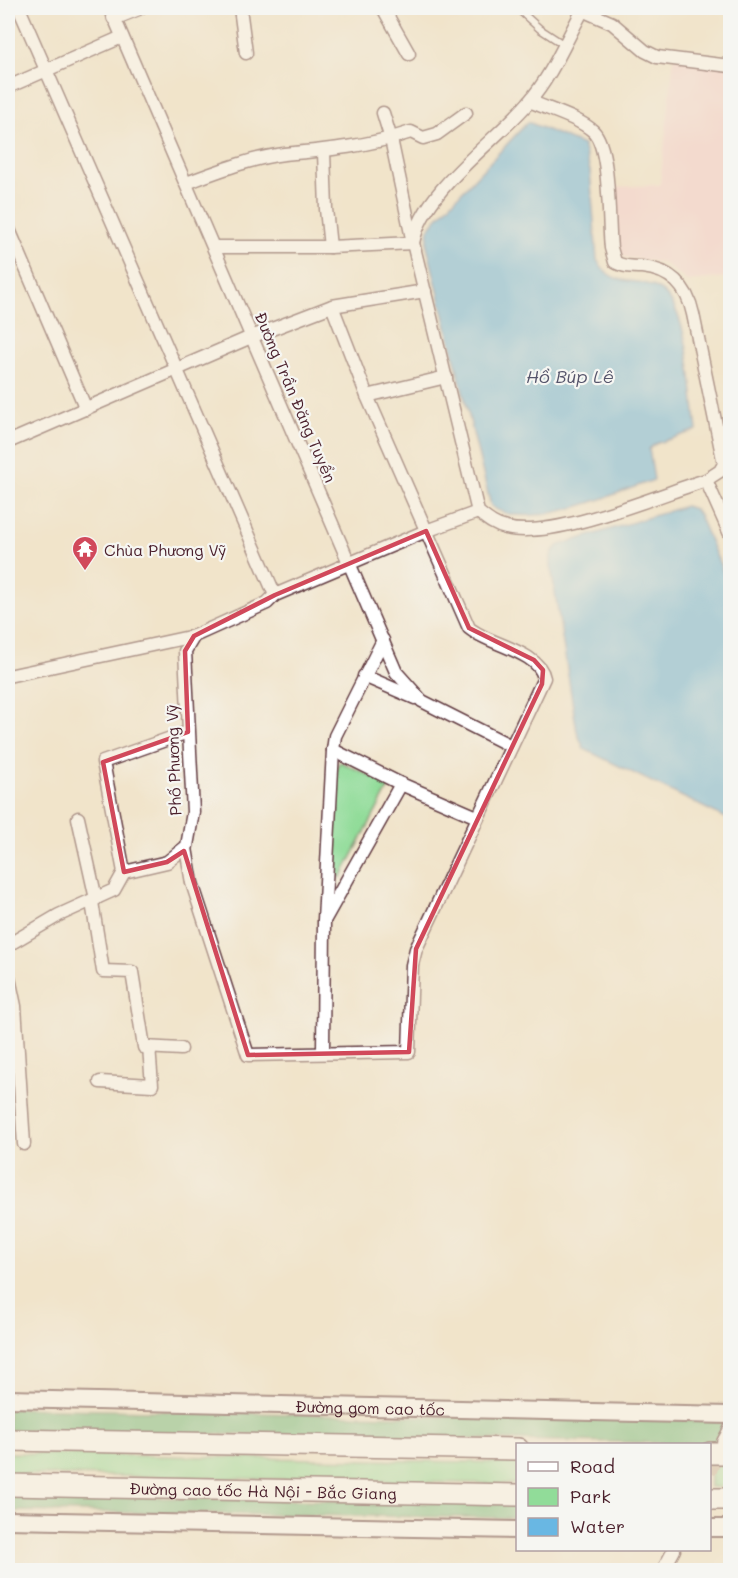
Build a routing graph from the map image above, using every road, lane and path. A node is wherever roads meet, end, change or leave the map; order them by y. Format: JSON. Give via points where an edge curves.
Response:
{"nodes":[{"id":1,"x":20,"y":8,"type":"edge"},
{"id":2,"x":139,"y":8,"type":"edge"},
{"id":3,"x":240,"y":8,"type":"edge"},
{"id":4,"x":382,"y":8,"type":"edge"},
{"id":5,"x":517,"y":8,"type":"edge"},
{"id":6,"x":583,"y":9,"type":"edge"},
{"id":7,"x":112,"y":13,"type":"edge"},
{"id":8,"x":122,"y":37,"type":"junction"},
{"id":9,"x":564,"y":44,"type":"junction"},
{"id":10,"x":246,"y":53,"type":"dead end"},
{"id":11,"x":409,"y":54,"type":"dead end"},
{"id":12,"x":730,"y":66,"type":"edge"},
{"id":13,"x":46,"y":70,"type":"junction"},
{"id":14,"x":8,"y":87,"type":"edge"},
{"id":15,"x":530,"y":101,"type":"junction"},
{"id":16,"x":383,"y":112,"type":"dead end"},
{"id":17,"x":466,"y":113,"type":"dead end"},
{"id":18,"x":391,"y":139,"type":"junction"},
{"id":19,"x":324,"y":152,"type":"junction"},
{"id":20,"x":186,"y":183,"type":"junction"},
{"id":21,"x":8,"y":227,"type":"edge"},
{"id":22,"x":413,"y":243,"type":"junction"},
{"id":23,"x":330,"y":247,"type":"junction"},
{"id":24,"x":215,"y":248,"type":"junction"},
{"id":25,"x":424,"y":291,"type":"junction"},
{"id":26,"x":332,"y":306,"type":"junction"},
{"id":27,"x":251,"y":337,"type":"junction"},
{"id":28,"x":175,"y":370,"type":"junction"},
{"id":29,"x":446,"y":377,"type":"junction"},
{"id":30,"x":367,"y":396,"type":"junction"},
{"id":31,"x":86,"y":409,"type":"junction"},
{"id":32,"x":8,"y":442,"type":"edge"},
{"id":33,"x":725,"y":468,"type":"edge"},
{"id":34,"x":706,"y":480,"type":"junction"},
{"id":35,"x":478,"y":512,"type":"junction"},
{"id":36,"x":426,"y":531,"type":"junction"},
{"id":37,"x":730,"y":534,"type":"edge"},
{"id":38,"x":351,"y":564,"type":"junction"},
{"id":39,"x":275,"y":595,"type":"junction"},
{"id":40,"x":194,"y":636,"type":"junction"},
{"id":41,"x":382,"y":640,"type":"junction"},
{"id":42,"x":8,"y":676,"type":"edge"},
{"id":43,"x":364,"y":676,"type":"junction"},
{"id":44,"x":422,"y":701,"type":"junction"},
{"id":45,"x":188,"y":732,"type":"junction"},
{"id":46,"x":511,"y":746,"type":"junction"},
{"id":47,"x":333,"y":750,"type":"junction"},
{"id":48,"x":401,"y":784,"type":"junction"},
{"id":49,"x":477,"y":817,"type":"junction"},
{"id":50,"x":78,"y":818,"type":"dead end"},
{"id":51,"x":186,"y":848,"type":"junction"},
{"id":52,"x":124,"y":872,"type":"junction"},
{"id":53,"x":94,"y":900,"type":"junction"},
{"id":54,"x":324,"y":920,"type":"junction"},
{"id":55,"x":8,"y":945,"type":"edge"},
{"id":56,"x":8,"y":973,"type":"edge"},
{"id":57,"x":149,"y":1047,"type":"junction"},
{"id":58,"x":181,"y":1049,"type":"dead end"},
{"id":59,"x":323,"y":1053,"type":"junction"},
{"id":60,"x":100,"y":1082,"type":"dead end"},
{"id":61,"x":24,"y":1144,"type":"dead end"},
{"id":62,"x":8,"y":1399,"type":"edge"},
{"id":63,"x":730,"y":1415,"type":"edge"},
{"id":64,"x":730,"y":1429,"type":"edge"},
{"id":65,"x":8,"y":1440,"type":"edge"},
{"id":66,"x":516,"y":1449,"type":"edge"},
{"id":67,"x":721,"y":1449,"type":"tunnel mouth"},
{"id":68,"x":8,"y":1485,"type":"edge"},
{"id":69,"x":516,"y":1495,"type":"edge"},
{"id":70,"x":711,"y":1499,"type":"edge"},
{"id":71,"x":730,"y":1499,"type":"edge"},
{"id":72,"x":8,"y":1520,"type":"edge"},
{"id":73,"x":711,"y":1528,"type":"edge"},
{"id":74,"x":730,"y":1528,"type":"edge"},
{"id":75,"x":516,"y":1530,"type":"edge"},
{"id":76,"x":673,"y":1551,"type":"edge"},
{"id":77,"x":664,"y":1568,"type":"edge"},
{"id":78,"x":652,"y":1570,"type":"edge"}],
"edges":[{"from":1,"to":13,"type":"street"},
{"from":2,"to":7,"type":"street"},
{"from":3,"to":10,"type":"street"},
{"from":4,"to":11,"type":"street"},
{"from":5,"to":9,"type":"lane"},
{"from":6,"to":9,"type":"street"},
{"from":6,"to":12,"type":"street","via":[[612,23],[657,57]]},
{"from":7,"to":8,"type":"street","name":"Đường Trần Đăng Tuyển"},
{"from":8,"to":13,"type":"street"},
{"from":8,"to":20,"type":"street","name":"Đường Trần Đăng Tuyển"},
{"from":9,"to":15,"type":"street"},
{"from":13,"to":14,"type":"street"},
{"from":13,"to":28,"type":"street"},
{"from":15,"to":22,"type":"street","via":[[484,145],[424,213]]},
{"from":15,"to":33,"type":"street","via":[[590,129],[598,138],[604,157],[615,262],[662,270],[687,296]]},
{"from":16,"to":18,"type":"street"},
{"from":17,"to":18,"type":"street","via":[[437,134],[423,138],[411,132]]},
{"from":18,"to":19,"type":"street"},
{"from":18,"to":22,"type":"street"},
{"from":19,"to":20,"type":"street","via":[[282,154]]},
{"from":19,"to":23,"type":"street"},
{"from":20,"to":24,"type":"street","name":"Đường Trần Đăng Tuyển"},
{"from":21,"to":31,"type":"street"},
{"from":22,"to":23,"type":"street"},
{"from":22,"to":25,"type":"street"},
{"from":23,"to":24,"type":"street"},
{"from":24,"to":27,"type":"street","name":"Đường Trần Đăng Tuyển"},
{"from":25,"to":26,"type":"street"},
{"from":25,"to":29,"type":"street"},
{"from":26,"to":27,"type":"street"},
{"from":26,"to":30,"type":"street"},
{"from":27,"to":28,"type":"street"},
{"from":27,"to":38,"type":"street","name":"Đường Trần Đăng Tuyển"},
{"from":28,"to":31,"type":"street"},
{"from":28,"to":39,"type":"street"},
{"from":29,"to":30,"type":"street"},
{"from":29,"to":35,"type":"street"},
{"from":30,"to":36,"type":"street"},
{"from":31,"to":32,"type":"street"},
{"from":33,"to":34,"type":"street"},
{"from":34,"to":35,"type":"street","via":[[558,528],[504,528]]},
{"from":34,"to":37,"type":"street"},
{"from":35,"to":36,"type":"street"},
{"from":36,"to":38,"type":"street"},
{"from":36,"to":46,"type":"street","via":[[469,628],[534,660],[543,670],[542,684]]},
{"from":38,"to":39,"type":"street"},
{"from":38,"to":41,"type":"street","name":"Đường Trần Đăng Tuyển"},
{"from":39,"to":40,"type":"street","via":[[267,603]]},
{"from":40,"to":42,"type":"street"},
{"from":40,"to":45,"type":"street","name":"Phố Phương Vỹ","via":[[185,651]]},
{"from":41,"to":43,"type":"street"},
{"from":41,"to":44,"type":"street","name":"Đường Trần Đăng Tuyển","via":[[396,672]]},
{"from":43,"to":44,"type":"street"},
{"from":43,"to":47,"type":"street","via":[[335,736]]},
{"from":44,"to":46,"type":"street","name":"Đường Trần Đăng Tuyển"},
{"from":45,"to":51,"type":"street","name":"Phố Phương Vỹ","via":[[193,812]]},
{"from":45,"to":52,"type":"street","via":[[103,762]]},
{"from":46,"to":49,"type":"street"},
{"from":47,"to":48,"type":"street"},
{"from":47,"to":54,"type":"street"},
{"from":48,"to":49,"type":"street"},
{"from":48,"to":54,"type":"street"},
{"from":49,"to":59,"type":"street","via":[[416,949],[409,1052]]},
{"from":50,"to":53,"type":"street"},
{"from":51,"to":52,"type":"street","via":[[167,862]]},
{"from":51,"to":59,"type":"street","via":[[192,883],[249,1055]]},
{"from":52,"to":53,"type":"street","via":[[114,890]]},
{"from":53,"to":55,"type":"street","via":[[58,915]]},
{"from":53,"to":57,"type":"street","via":[[103,971],[132,972],[144,1047]]},
{"from":54,"to":59,"type":"street"},
{"from":56,"to":61,"type":"street","via":[[15,1006]]},
{"from":57,"to":58,"type":"street"},
{"from":57,"to":60,"type":"street","via":[[152,1085]]},
{"from":62,"to":63,"type":"main road","name":"Đường gom cao tốc"},
{"from":64,"to":67,"type":"street"},
{"from":65,"to":66,"type":"highway"},
{"from":68,"to":69,"type":"highway","name":"Đường cao tốc Hà Nội - Bắc Giang"},
{"from":70,"to":71,"type":"highway"},
{"from":72,"to":75,"type":"main road"},
{"from":73,"to":74,"type":"main road"},
{"from":76,"to":77,"type":"street"},
{"from":77,"to":78,"type":"street"}]}
